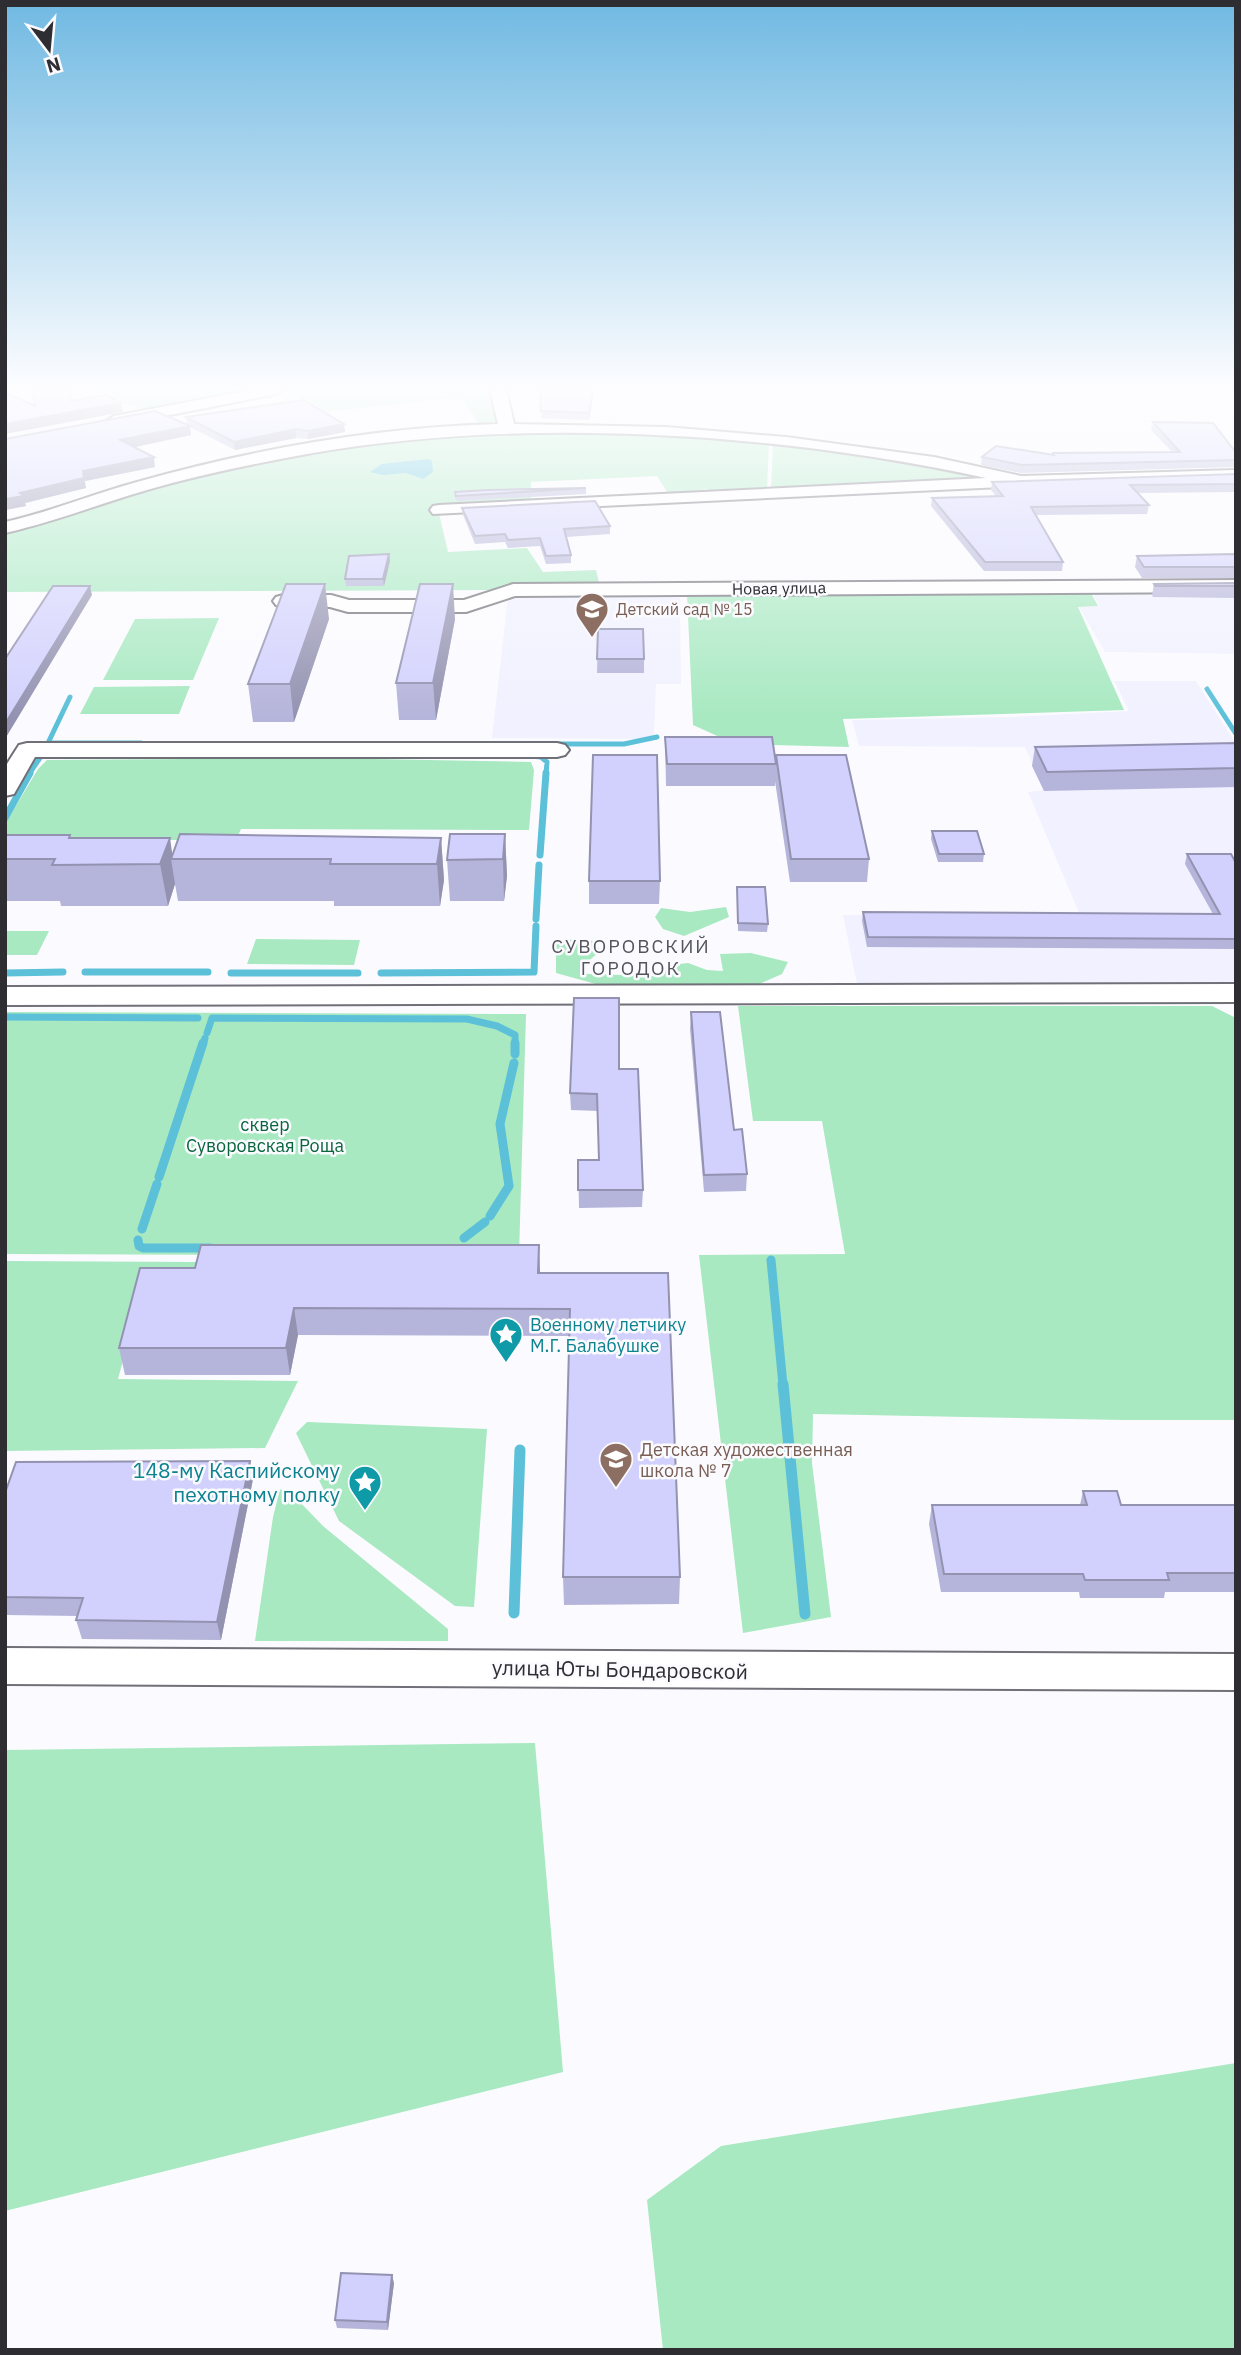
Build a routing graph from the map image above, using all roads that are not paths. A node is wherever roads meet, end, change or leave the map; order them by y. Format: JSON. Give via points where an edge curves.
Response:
{"nodes":[{"id":1,"x":103,"y":499,"type":"edge"},
{"id":2,"x":662,"y":499,"type":"edge"},
{"id":3,"x":439,"y":510,"type":"dead end"},
{"id":4,"x":5,"y":528,"type":"edge"},
{"id":5,"x":1236,"y":586,"type":"edge"},
{"id":6,"x":283,"y":601,"type":"edge"},
{"id":7,"x":557,"y":750,"type":"dead end"},
{"id":8,"x":5,"y":789,"type":"edge"},
{"id":9,"x":1236,"y":993,"type":"edge"},
{"id":10,"x":5,"y":996,"type":"edge"},
{"id":11,"x":5,"y":1666,"type":"edge"},
{"id":12,"x":1236,"y":1672,"type":"edge"}],
"edges":[{"from":1,"to":4,"type":"street"},
{"from":2,"to":3,"type":"street"},
{"from":5,"to":6,"type":"street","name":"Новая улица","via":[[532,589],[513,590],[466,606]]},
{"from":7,"to":8,"type":"street","via":[[27,750]]},
{"from":9,"to":10,"type":"street"},
{"from":11,"to":12,"type":"street","name":"улица Юты Бондаровской"}]}
